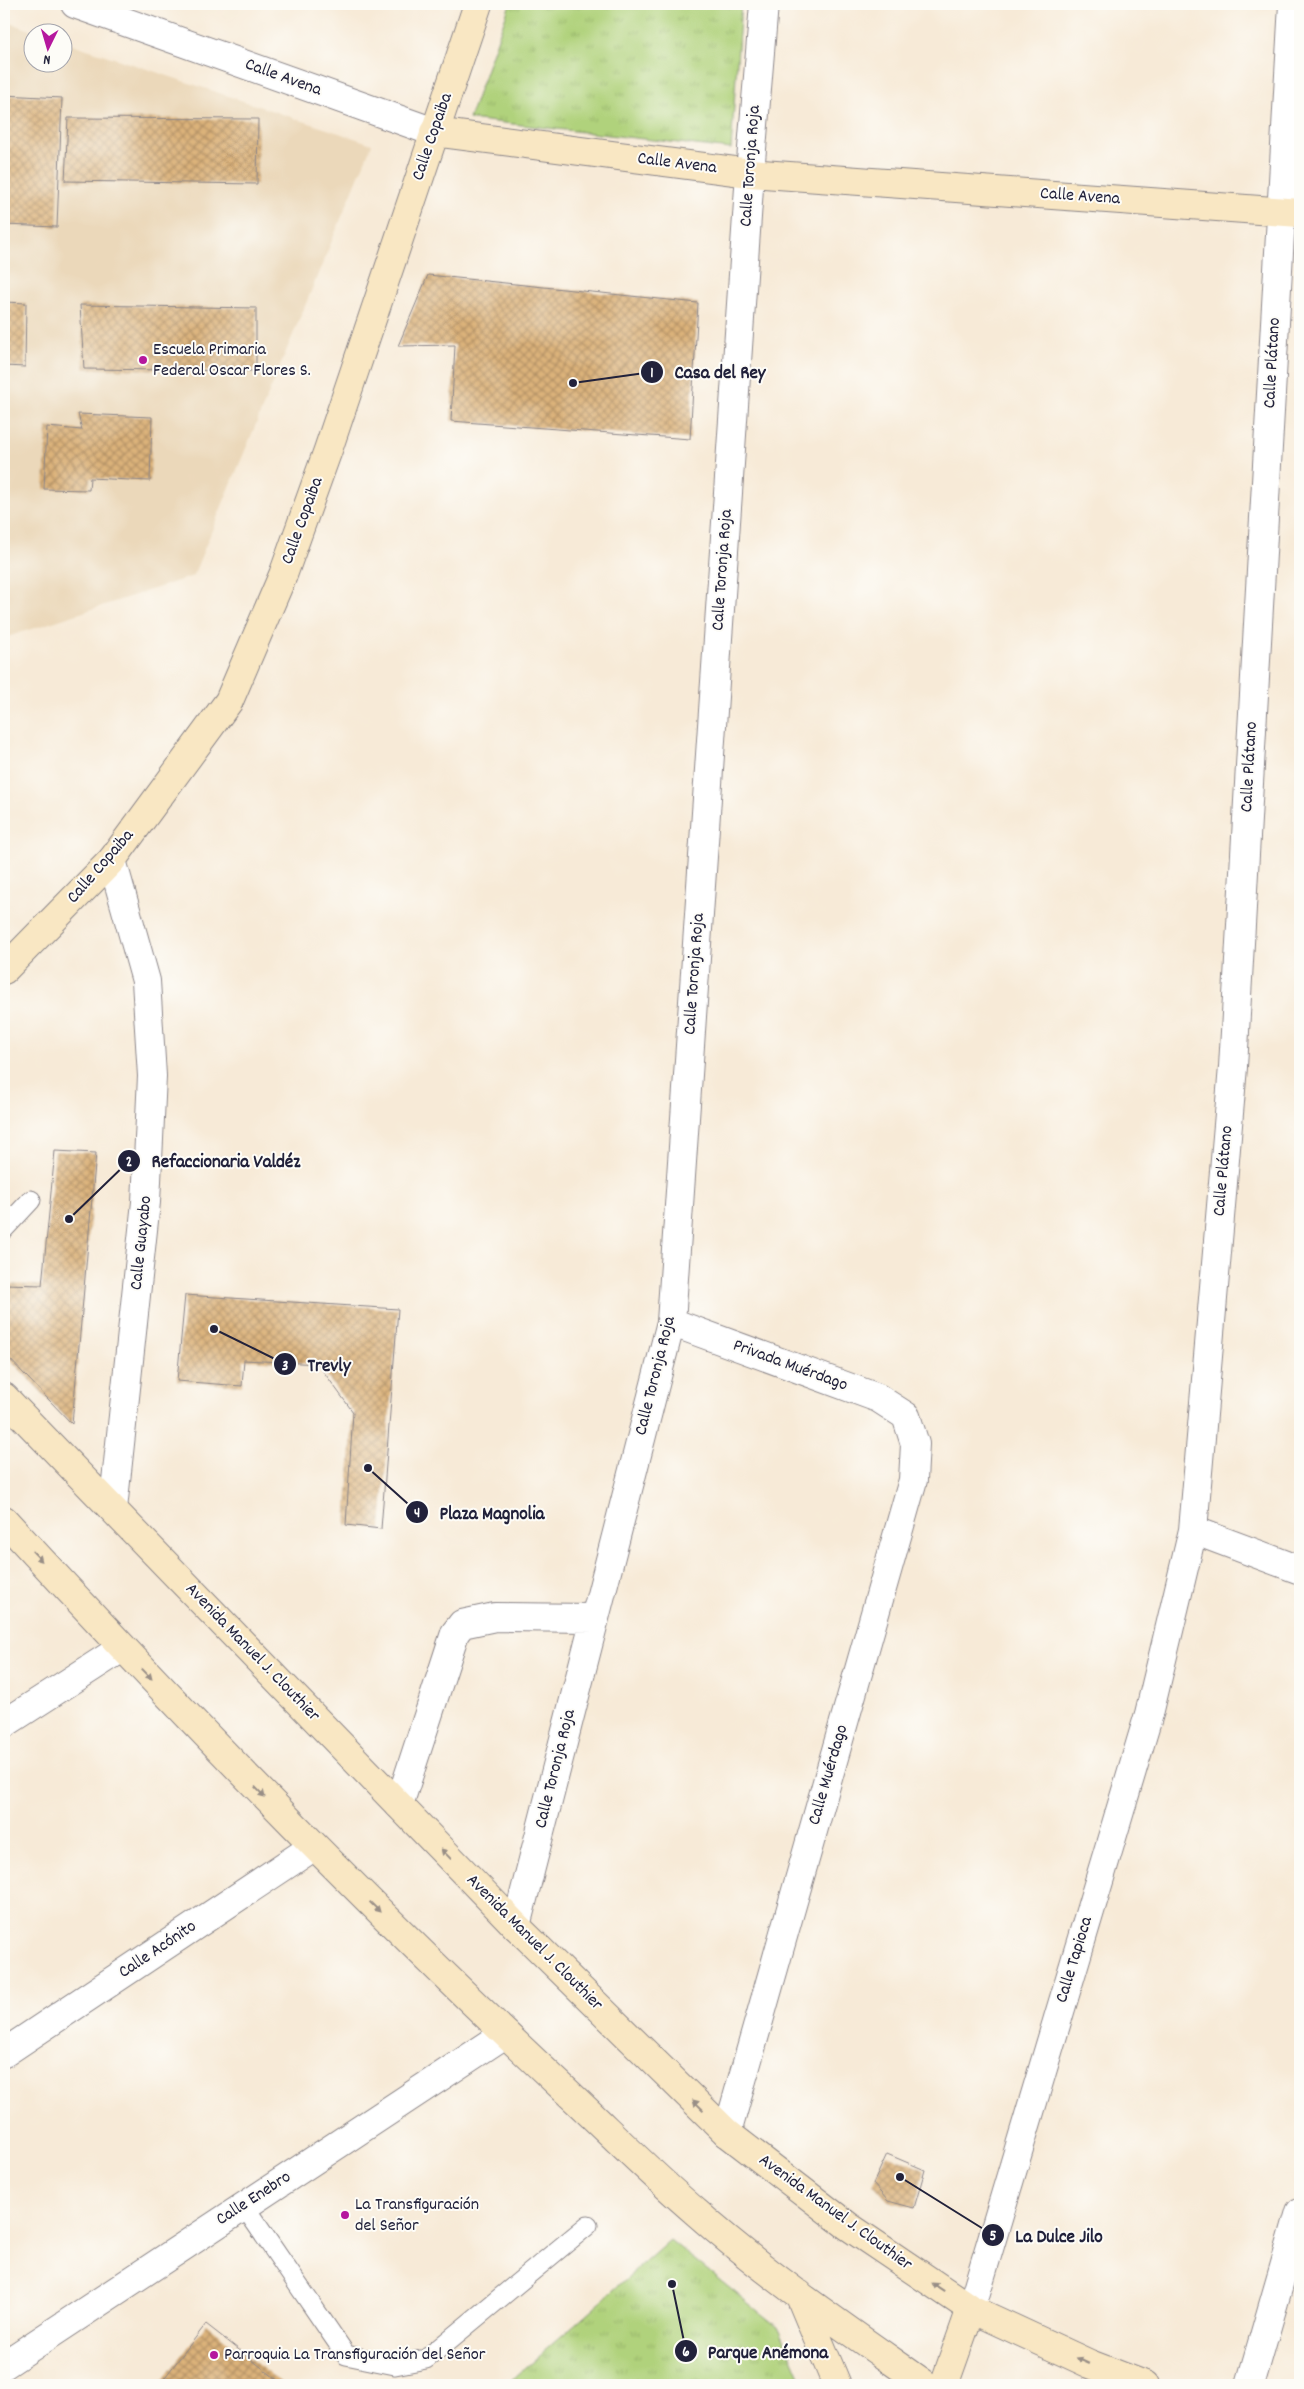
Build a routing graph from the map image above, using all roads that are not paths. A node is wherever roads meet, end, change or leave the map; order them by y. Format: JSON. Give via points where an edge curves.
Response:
{"nodes":[{"id":1,"x":75,"y":4,"type":"edge"},
{"id":2,"x":478,"y":4,"type":"edge"},
{"id":3,"x":764,"y":4,"type":"edge"},
{"id":4,"x":1293,"y":4,"type":"edge"},
{"id":5,"x":434,"y":132,"type":"junction"},
{"id":6,"x":750,"y":173,"type":"junction"},
{"id":7,"x":1291,"y":213,"type":"edge"},
{"id":8,"x":112,"y":860,"type":"junction"},
{"id":9,"x":4,"y":970,"type":"edge"},
{"id":10,"x":31,"y":1200,"type":"dead end"},
{"id":11,"x":4,"y":1229,"type":"edge"},
{"id":12,"x":671,"y":1322,"type":"junction"},
{"id":13,"x":4,"y":1397,"type":"edge"},
{"id":14,"x":906,"y":1416,"type":"joint"},
{"id":15,"x":113,"y":1509,"type":"junction"},
{"id":16,"x":4,"y":1520,"type":"edge"},
{"id":17,"x":1193,"y":1530,"type":"junction"},
{"id":18,"x":1300,"y":1570,"type":"edge"},
{"id":19,"x":594,"y":1618,"type":"junction"},
{"id":20,"x":122,"y":1648,"type":"junction"},
{"id":21,"x":4,"y":1724,"type":"edge"},
{"id":22,"x":399,"y":1805,"type":"junction"},
{"id":23,"x":313,"y":1847,"type":"junction"},
{"id":24,"x":516,"y":1926,"type":"junction"},
{"id":25,"x":505,"y":2034,"type":"junction"},
{"id":26,"x":4,"y":2053,"type":"edge"},
{"id":27,"x":727,"y":2133,"type":"junction"},
{"id":28,"x":244,"y":2206,"type":"junction"},
{"id":29,"x":1300,"y":2212,"type":"edge"},
{"id":30,"x":588,"y":2225,"type":"dead end"},
{"id":31,"x":799,"y":2294,"type":"junction"},
{"id":32,"x":971,"y":2309,"type":"junction"},
{"id":33,"x":4,"y":2365,"type":"edge"},
{"id":34,"x":837,"y":2385,"type":"edge"},
{"id":35,"x":926,"y":2385,"type":"edge"},
{"id":36,"x":944,"y":2385,"type":"edge"},
{"id":37,"x":1144,"y":2385,"type":"edge"},
{"id":38,"x":1250,"y":2385,"type":"edge"}],
"edges":[{"from":1,"to":5,"type":"street","name":"Calle Avena"},
{"from":2,"to":5,"type":"main road","name":"Calle Copaiba"},
{"from":3,"to":6,"type":"street","name":"Calle Toronja Roja"},
{"from":4,"to":7,"type":"street","name":"Calle Plátano"},
{"from":5,"to":6,"type":"main road","name":"Calle Avena"},
{"from":5,"to":8,"type":"main road","name":"Calle Copaiba","via":[[328,450],[286,566],[230,701]]},
{"from":6,"to":7,"type":"main road","name":"Calle Avena"},
{"from":6,"to":12,"type":"street","name":"Calle Toronja Roja"},
{"from":7,"to":17,"type":"street","name":"Calle Plátano","via":[[1233,1066]]},
{"from":8,"to":9,"type":"main road","name":"Calle Copaiba"},
{"from":8,"to":15,"type":"street","name":"Calle Guayabo","via":[[146,981],[152,1076],[146,1202]]},
{"from":10,"to":11,"type":"lane"},
{"from":12,"to":14,"type":"street","name":"Privada Muérdago","via":[[878,1398]]},
{"from":12,"to":19,"type":"street","name":"Calle Toronja Roja"},
{"from":13,"to":15,"type":"main road","name":"Avenida Manuel J. Clouthier"},
{"from":14,"to":27,"type":"street","name":"Calle Muérdago","via":[[915,1444],[913,1480]]},
{"from":15,"to":22,"type":"main road","name":"Avenida Manuel J. Clouthier"},
{"from":16,"to":20,"type":"main road","one_way":true},
{"from":17,"to":18,"type":"street"},
{"from":17,"to":32,"type":"street","name":"Calle Tapioca","via":[[1149,1714]]},
{"from":19,"to":22,"type":"street","via":[[494,1617],[462,1624],[455,1634]]},
{"from":19,"to":24,"type":"street","name":"Calle Toronja Roja"},
{"from":20,"to":21,"type":"street"},
{"from":20,"to":23,"type":"main road","one_way":true},
{"from":24,"to":22,"type":"main road","name":"Avenida Manuel J. Clouthier","one_way":true},
{"from":23,"to":25,"type":"main road","one_way":true},
{"from":23,"to":26,"type":"street","name":"Calle Acónito"},
{"from":27,"to":24,"type":"main road","name":"Avenida Manuel J. Clouthier","one_way":true},
{"from":25,"to":28,"type":"street","name":"Calle Enebro"},
{"from":25,"to":31,"type":"main road","via":[[698,2214]]},
{"from":32,"to":27,"type":"main road","name":"Avenida Manuel J. Clouthier","one_way":true,"via":[[848,2226]]},
{"from":28,"to":30,"type":"lane","via":[[346,2355],[395,2365],[426,2359]]},
{"from":28,"to":33,"type":"street","name":"Calle Enebro"},
{"from":29,"to":38,"type":"street"},
{"from":31,"to":34,"type":"main road"},
{"from":31,"to":35,"type":"main road"},
{"from":32,"to":36,"type":"main road","name":"Calle Tapioca"},
{"from":37,"to":32,"type":"main road","name":"Avenida Manuel J. Clouthier","one_way":true}]}
